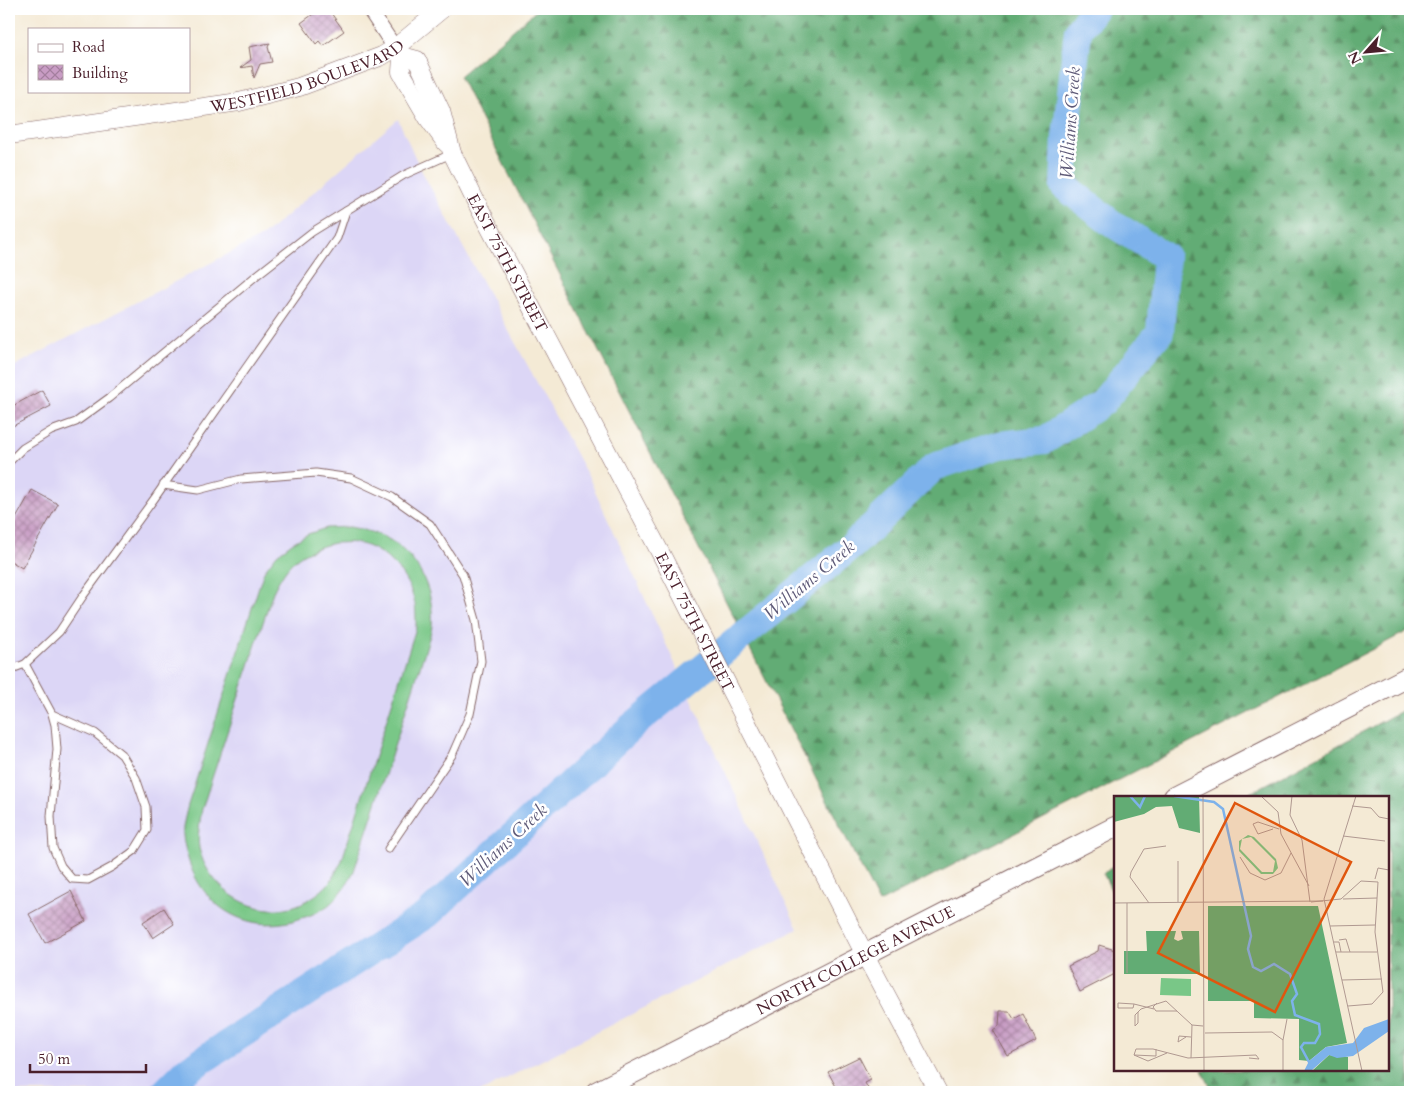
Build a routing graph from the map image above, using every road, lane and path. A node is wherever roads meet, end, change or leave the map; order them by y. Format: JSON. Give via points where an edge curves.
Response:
{"nodes":[{"id":1,"x":369,"y":9,"type":"edge"},
{"id":2,"x":442,"y":9,"type":"edge"},
{"id":3,"x":398,"y":52,"type":"junction"},
{"id":4,"x":9,"y":135,"type":"edge"},
{"id":5,"x":452,"y":152,"type":"junction"},
{"id":6,"x":346,"y":211,"type":"junction"},
{"id":7,"x":9,"y":462,"type":"edge"},
{"id":8,"x":163,"y":485,"type":"junction"},
{"id":9,"x":25,"y":664,"type":"junction"},
{"id":10,"x":9,"y":670,"type":"edge"},
{"id":11,"x":1410,"y":676,"type":"edge"},
{"id":12,"x":52,"y":714,"type":"junction"},
{"id":13,"x":1176,"y":796,"type":"edge"},
{"id":14,"x":1114,"y":828,"type":"edge"},
{"id":15,"x":388,"y":849,"type":"dead end"},
{"id":16,"x":865,"y":955,"type":"junction"},
{"id":17,"x":596,"y":1092,"type":"edge"},
{"id":18,"x":938,"y":1092,"type":"edge"}],
"edges":[{"from":1,"to":3,"type":"street","name":"EAST 75TH STREET"},
{"from":2,"to":3,"type":"street","name":"WESTFIELD BOULEVARD"},
{"from":3,"to":4,"type":"street","name":"WESTFIELD BOULEVARD","via":[[316,82],[238,102]]},
{"from":3,"to":5,"type":"street","name":"EAST 75TH STREET","via":[[402,72]]},
{"from":5,"to":6,"type":"lane","via":[[404,175]]},
{"from":5,"to":16,"type":"street","name":"EAST 75TH STREET"},
{"from":6,"to":7,"type":"lane","via":[[312,232],[257,275],[109,398],[76,422],[51,431],[23,448]]},
{"from":6,"to":8,"type":"lane","via":[[337,238]]},
{"from":8,"to":9,"type":"lane","via":[[59,632]]},
{"from":8,"to":15,"type":"lane","via":[[198,490],[241,479],[277,475],[316,473],[351,478],[392,498],[430,524],[463,575],[476,620],[482,661],[470,714],[452,755]]},
{"from":9,"to":10,"type":"lane"},
{"from":9,"to":12,"type":"lane"},
{"from":11,"to":13,"type":"main road"},
{"from":12,"to":12,"type":"lane","via":[[57,749],[51,816],[53,848],[61,866],[72,879],[88,880],[134,851],[147,830],[146,807],[136,778],[122,755],[94,733]]},
{"from":14,"to":16,"type":"main road","name":"NORTH COLLEGE AVENUE"},
{"from":16,"to":17,"type":"main road","name":"NORTH COLLEGE AVENUE"},
{"from":16,"to":18,"type":"street","name":"EAST 75TH STREET"}]}
